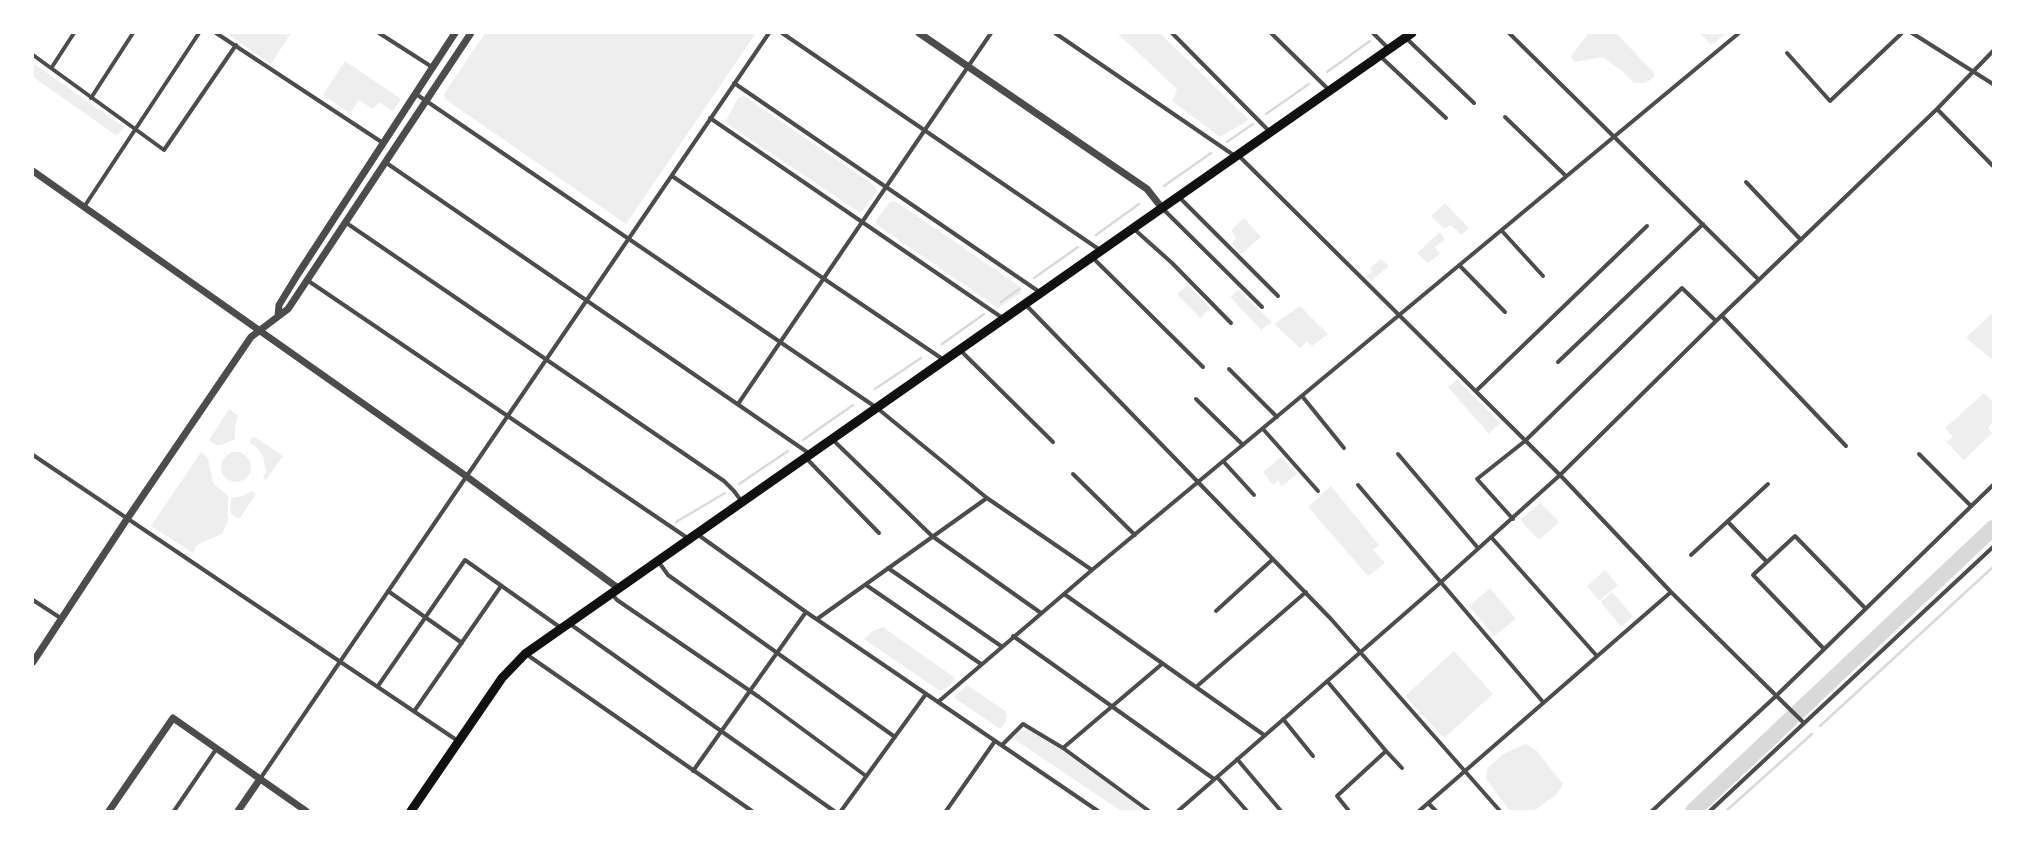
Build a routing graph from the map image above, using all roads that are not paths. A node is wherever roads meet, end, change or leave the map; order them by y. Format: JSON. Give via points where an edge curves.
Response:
{"nodes":[{"id":1,"x":74,"y":33,"type":"edge"},
{"id":2,"x":133,"y":33,"type":"edge"},
{"id":3,"x":199,"y":33,"type":"edge"},
{"id":4,"x":216,"y":33,"type":"edge"},
{"id":5,"x":379,"y":33,"type":"edge"},
{"id":6,"x":455,"y":33,"type":"edge"},
{"id":7,"x":471,"y":33,"type":"edge"},
{"id":8,"x":768,"y":33,"type":"edge"},
{"id":9,"x":782,"y":33,"type":"edge"},
{"id":10,"x":919,"y":33,"type":"edge"},
{"id":11,"x":991,"y":33,"type":"edge"},
{"id":12,"x":1055,"y":33,"type":"edge"},
{"id":13,"x":1172,"y":33,"type":"edge"},
{"id":14,"x":1271,"y":33,"type":"edge"},
{"id":15,"x":1373,"y":33,"type":"edge"},
{"id":16,"x":1509,"y":33,"type":"edge"},
{"id":17,"x":1739,"y":33,"type":"edge"},
{"id":18,"x":1902,"y":33,"type":"edge"},
{"id":19,"x":1912,"y":33,"type":"edge"},
{"id":20,"x":1409,"y":35,"type":"edge"},
{"id":21,"x":236,"y":45,"type":"junction"},
{"id":22,"x":1389,"y":49,"type":"junction"},
{"id":23,"x":1993,"y":51,"type":"edge"},
{"id":24,"x":1787,"y":53,"type":"dead end"},
{"id":25,"x":33,"y":55,"type":"edge"},
{"id":26,"x":1380,"y":56,"type":"junction"},
{"id":27,"x":968,"y":67,"type":"junction"},
{"id":28,"x":52,"y":68,"type":"junction"},
{"id":29,"x":432,"y":68,"type":"junction"},
{"id":30,"x":1974,"y":72,"type":"junction"},
{"id":31,"x":734,"y":83,"type":"junction"},
{"id":32,"x":1993,"y":84,"type":"edge"},
{"id":33,"x":1330,"y":90,"type":"junction"},
{"id":34,"x":416,"y":94,"type":"junction"},
{"id":35,"x":91,"y":98,"type":"junction"},
{"id":36,"x":426,"y":101,"type":"junction"},
{"id":37,"x":1474,"y":102,"type":"dead end"},
{"id":38,"x":1937,"y":109,"type":"junction"},
{"id":39,"x":1505,"y":116,"type":"dead end"},
{"id":40,"x":710,"y":118,"type":"junction"},
{"id":41,"x":1446,"y":118,"type":"dead end"},
{"id":42,"x":135,"y":129,"type":"junction"},
{"id":43,"x":926,"y":130,"type":"junction"},
{"id":44,"x":1270,"y":132,"type":"junction"},
{"id":45,"x":1615,"y":136,"type":"junction"},
{"id":46,"x":383,"y":142,"type":"junction"},
{"id":47,"x":1236,"y":156,"type":"junction"},
{"id":48,"x":385,"y":162,"type":"junction"},
{"id":49,"x":1993,"y":166,"type":"edge"},
{"id":50,"x":33,"y":171,"type":"edge"},
{"id":51,"x":672,"y":176,"type":"junction"},
{"id":52,"x":1566,"y":176,"type":"junction"},
{"id":53,"x":1746,"y":182,"type":"dead end"},
{"id":54,"x":885,"y":188,"type":"junction"},
{"id":55,"x":1178,"y":196,"type":"junction"},
{"id":56,"x":84,"y":207,"type":"junction"},
{"id":57,"x":1162,"y":208,"type":"junction"},
{"id":58,"x":863,"y":221,"type":"junction"},
{"id":59,"x":345,"y":222,"type":"junction"},
{"id":60,"x":1703,"y":224,"type":"junction"},
{"id":61,"x":1647,"y":226,"type":"dead end"},
{"id":62,"x":1133,"y":228,"type":"junction"},
{"id":63,"x":1502,"y":231,"type":"junction"},
{"id":64,"x":629,"y":238,"type":"junction"},
{"id":65,"x":1801,"y":240,"type":"junction"},
{"id":66,"x":1101,"y":250,"type":"junction"},
{"id":67,"x":1092,"y":257,"type":"junction"},
{"id":68,"x":1460,"y":266,"type":"junction"},
{"id":69,"x":1543,"y":276,"type":"dead end"},
{"id":70,"x":823,"y":279,"type":"junction"},
{"id":71,"x":307,"y":280,"type":"junction"},
{"id":72,"x":1759,"y":280,"type":"junction"},
{"id":73,"x":1041,"y":293,"type":"junction"},
{"id":74,"x":1278,"y":296,"type":"dead end"},
{"id":75,"x":586,"y":301,"type":"junction"},
{"id":76,"x":1026,"y":304,"type":"junction"},
{"id":77,"x":1262,"y":307,"type":"dead end"},
{"id":78,"x":1505,"y":312,"type":"dead end"},
{"id":79,"x":278,"y":316,"type":"junction"},
{"id":80,"x":1399,"y":316,"type":"junction"},
{"id":81,"x":1722,"y":316,"type":"junction"},
{"id":82,"x":1004,"y":319,"type":"junction"},
{"id":83,"x":1716,"y":321,"type":"junction"},
{"id":84,"x":1231,"y":323,"type":"dead end"},
{"id":85,"x":261,"y":330,"type":"junction"},
{"id":86,"x":781,"y":342,"type":"junction"},
{"id":87,"x":960,"y":350,"type":"junction"},
{"id":88,"x":546,"y":359,"type":"junction"},
{"id":89,"x":944,"y":361,"type":"junction"},
{"id":90,"x":1558,"y":362,"type":"dead end"},
{"id":91,"x":1203,"y":367,"type":"dead end"},
{"id":92,"x":1229,"y":369,"type":"dead end"},
{"id":93,"x":1476,"y":391,"type":"junction"},
{"id":94,"x":1302,"y":396,"type":"junction"},
{"id":95,"x":1196,"y":400,"type":"dead end"},
{"id":96,"x":738,"y":404,"type":"junction"},
{"id":97,"x":876,"y":408,"type":"junction"},
{"id":98,"x":508,"y":417,"type":"junction"},
{"id":99,"x":1278,"y":417,"type":"junction"},
{"id":100,"x":1263,"y":428,"type":"junction"},
{"id":101,"x":832,"y":439,"type":"junction"},
{"id":102,"x":1525,"y":440,"type":"junction"},
{"id":103,"x":1053,"y":442,"type":"dead end"},
{"id":104,"x":1243,"y":445,"type":"junction"},
{"id":105,"x":1846,"y":446,"type":"dead end"},
{"id":106,"x":1344,"y":448,"type":"dead end"},
{"id":107,"x":33,"y":454,"type":"edge"},
{"id":108,"x":1398,"y":454,"type":"dead end"},
{"id":109,"x":1918,"y":454,"type":"dead end"},
{"id":110,"x":808,"y":456,"type":"junction"},
{"id":111,"x":1223,"y":461,"type":"junction"},
{"id":112,"x":1073,"y":474,"type":"dead end"},
{"id":113,"x":1560,"y":475,"type":"junction"},
{"id":114,"x":466,"y":476,"type":"junction"},
{"id":115,"x":1198,"y":482,"type":"junction"},
{"id":116,"x":1768,"y":484,"type":"dead end"},
{"id":117,"x":1358,"y":485,"type":"dead end"},
{"id":118,"x":1993,"y":485,"type":"edge"},
{"id":119,"x":1318,"y":491,"type":"dead end"},
{"id":120,"x":1254,"y":495,"type":"dead end"},
{"id":121,"x":987,"y":498,"type":"junction"},
{"id":122,"x":742,"y":502,"type":"junction"},
{"id":123,"x":1971,"y":506,"type":"junction"},
{"id":124,"x":127,"y":519,"type":"junction"},
{"id":125,"x":1513,"y":519,"type":"junction"},
{"id":126,"x":1728,"y":522,"type":"junction"},
{"id":127,"x":879,"y":533,"type":"dead end"},
{"id":128,"x":1135,"y":535,"type":"junction"},
{"id":129,"x":693,"y":536,"type":"junction"},
{"id":130,"x":932,"y":536,"type":"junction"},
{"id":131,"x":1490,"y":537,"type":"junction"},
{"id":132,"x":1993,"y":547,"type":"edge"},
{"id":133,"x":1478,"y":548,"type":"junction"},
{"id":134,"x":1691,"y":555,"type":"dead end"},
{"id":135,"x":1273,"y":559,"type":"junction"},
{"id":136,"x":658,"y":560,"type":"junction"},
{"id":137,"x":1767,"y":562,"type":"junction"},
{"id":138,"x":888,"y":568,"type":"junction"},
{"id":139,"x":1092,"y":570,"type":"junction"},
{"id":140,"x":1440,"y":583,"type":"junction"},
{"id":141,"x":866,"y":585,"type":"junction"},
{"id":142,"x":501,"y":586,"type":"junction"},
{"id":143,"x":614,"y":590,"type":"junction"},
{"id":144,"x":388,"y":591,"type":"junction"},
{"id":145,"x":1306,"y":592,"type":"junction"},
{"id":146,"x":1671,"y":592,"type":"junction"},
{"id":147,"x":1064,"y":594,"type":"junction"},
{"id":148,"x":33,"y":600,"type":"edge"},
{"id":149,"x":1866,"y":608,"type":"junction"},
{"id":150,"x":1216,"y":611,"type":"dead end"},
{"id":151,"x":806,"y":612,"type":"junction"},
{"id":152,"x":1041,"y":613,"type":"junction"},
{"id":153,"x":425,"y":617,"type":"junction"},
{"id":154,"x":62,"y":619,"type":"junction"},
{"id":155,"x":817,"y":619,"type":"junction"},
{"id":156,"x":565,"y":626,"type":"junction"},
{"id":157,"x":1013,"y":636,"type":"junction"},
{"id":158,"x":462,"y":643,"type":"junction"},
{"id":159,"x":1001,"y":646,"type":"junction"},
{"id":160,"x":1824,"y":649,"type":"junction"},
{"id":161,"x":1361,"y":651,"type":"junction"},
{"id":162,"x":776,"y":652,"type":"junction"},
{"id":163,"x":525,"y":654,"type":"junction"},
{"id":164,"x":1596,"y":655,"type":"junction"},
{"id":165,"x":340,"y":660,"type":"junction"},
{"id":166,"x":33,"y":662,"type":"edge"},
{"id":167,"x":981,"y":664,"type":"junction"},
{"id":168,"x":1162,"y":664,"type":"junction"},
{"id":169,"x":1327,"y":681,"type":"junction"},
{"id":170,"x":378,"y":686,"type":"junction"},
{"id":171,"x":1196,"y":687,"type":"junction"},
{"id":172,"x":749,"y":691,"type":"junction"},
{"id":173,"x":926,"y":694,"type":"junction"},
{"id":174,"x":1776,"y":696,"type":"junction"},
{"id":175,"x":938,"y":702,"type":"junction"},
{"id":176,"x":1543,"y":702,"type":"junction"},
{"id":177,"x":1112,"y":706,"type":"junction"},
{"id":178,"x":415,"y":710,"type":"junction"},
{"id":179,"x":1283,"y":719,"type":"junction"},
{"id":180,"x":1804,"y":723,"type":"junction"},
{"id":181,"x":721,"y":731,"type":"junction"},
{"id":182,"x":1264,"y":735,"type":"junction"},
{"id":183,"x":895,"y":736,"type":"junction"},
{"id":184,"x":458,"y":741,"type":"junction"},
{"id":185,"x":995,"y":741,"type":"junction"},
{"id":186,"x":1002,"y":745,"type":"junction"},
{"id":187,"x":217,"y":748,"type":"junction"},
{"id":188,"x":1063,"y":748,"type":"junction"},
{"id":189,"x":1386,"y":751,"type":"junction"},
{"id":190,"x":1313,"y":756,"type":"dead end"},
{"id":191,"x":1237,"y":759,"type":"junction"},
{"id":192,"x":1402,"y":768,"type":"dead end"},
{"id":193,"x":693,"y":771,"type":"junction"},
{"id":194,"x":1465,"y":771,"type":"junction"},
{"id":195,"x":866,"y":776,"type":"junction"},
{"id":196,"x":1215,"y":778,"type":"junction"},
{"id":197,"x":260,"y":779,"type":"junction"},
{"id":198,"x":1428,"y":803,"type":"junction"},
{"id":199,"x":109,"y":811,"type":"edge"},
{"id":200,"x":174,"y":811,"type":"edge"},
{"id":201,"x":238,"y":811,"type":"edge"},
{"id":202,"x":305,"y":811,"type":"edge"},
{"id":203,"x":411,"y":811,"type":"edge"},
{"id":204,"x":752,"y":811,"type":"edge"},
{"id":205,"x":834,"y":811,"type":"edge"},
{"id":206,"x":841,"y":811,"type":"edge"},
{"id":207,"x":946,"y":811,"type":"edge"},
{"id":208,"x":1098,"y":811,"type":"edge"},
{"id":209,"x":1149,"y":811,"type":"edge"},
{"id":210,"x":1178,"y":811,"type":"edge"},
{"id":211,"x":1247,"y":811,"type":"edge"},
{"id":212,"x":1281,"y":811,"type":"edge"},
{"id":213,"x":1349,"y":811,"type":"edge"},
{"id":214,"x":1419,"y":811,"type":"edge"},
{"id":215,"x":1436,"y":811,"type":"edge"},
{"id":216,"x":1500,"y":811,"type":"edge"},
{"id":217,"x":1652,"y":811,"type":"edge"},
{"id":218,"x":1710,"y":811,"type":"edge"}],
"edges":[{"from":1,"to":28,"type":"street"},
{"from":2,"to":35,"type":"street"},
{"from":3,"to":42,"type":"street"},
{"from":4,"to":21,"type":"street"},
{"from":5,"to":29,"type":"street"},
{"from":6,"to":29,"type":"street"},
{"from":7,"to":36,"type":"street"},
{"from":8,"to":31,"type":"street"},
{"from":9,"to":43,"type":"street"},
{"from":10,"to":27,"type":"street"},
{"from":11,"to":27,"type":"street"},
{"from":12,"to":47,"type":"street"},
{"from":13,"to":44,"type":"street"},
{"from":14,"to":33,"type":"street"},
{"from":15,"to":22,"type":"street"},
{"from":16,"to":45,"type":"street"},
{"from":17,"to":45,"type":"street"},
{"from":18,"to":24,"type":"street","via":[[1830,102]]},
{"from":19,"to":30,"type":"street"},
{"from":20,"to":22,"type":"highway"},
{"from":20,"to":37,"type":"street"},
{"from":21,"to":42,"type":"street","via":[[164,150]]},
{"from":21,"to":46,"type":"street"},
{"from":22,"to":26,"type":"highway"},
{"from":23,"to":30,"type":"street"},
{"from":25,"to":28,"type":"street"},
{"from":26,"to":33,"type":"highway"},
{"from":26,"to":41,"type":"street"},
{"from":27,"to":43,"type":"street"},
{"from":27,"to":57,"type":"street","via":[[1147,189]]},
{"from":28,"to":35,"type":"street"},
{"from":29,"to":34,"type":"street"},
{"from":30,"to":32,"type":"street"},
{"from":30,"to":38,"type":"street"},
{"from":31,"to":40,"type":"street"},
{"from":31,"to":54,"type":"street"},
{"from":33,"to":44,"type":"highway"},
{"from":34,"to":36,"type":"street"},
{"from":34,"to":46,"type":"street"},
{"from":35,"to":42,"type":"street"},
{"from":36,"to":48,"type":"street"},
{"from":36,"to":64,"type":"street"},
{"from":38,"to":49,"type":"street"},
{"from":38,"to":65,"type":"street"},
{"from":39,"to":52,"type":"street"},
{"from":40,"to":51,"type":"street"},
{"from":40,"to":58,"type":"street"},
{"from":42,"to":56,"type":"street"},
{"from":43,"to":54,"type":"street"},
{"from":43,"to":66,"type":"street"},
{"from":44,"to":47,"type":"highway"},
{"from":45,"to":52,"type":"street"},
{"from":45,"to":60,"type":"street"},
{"from":46,"to":79,"type":"street","via":[[279,305]]},
{"from":47,"to":55,"type":"highway"},
{"from":47,"to":80,"type":"street"},
{"from":48,"to":59,"type":"street"},
{"from":48,"to":75,"type":"street"},
{"from":50,"to":56,"type":"street"},
{"from":51,"to":64,"type":"street"},
{"from":51,"to":70,"type":"street"},
{"from":52,"to":63,"type":"street"},
{"from":53,"to":65,"type":"street"},
{"from":54,"to":58,"type":"street"},
{"from":54,"to":73,"type":"street"},
{"from":55,"to":57,"type":"highway"},
{"from":55,"to":74,"type":"street"},
{"from":56,"to":85,"type":"street"},
{"from":57,"to":62,"type":"highway"},
{"from":57,"to":77,"type":"street"},
{"from":58,"to":70,"type":"street"},
{"from":58,"to":82,"type":"street"},
{"from":59,"to":71,"type":"street"},
{"from":59,"to":88,"type":"street"},
{"from":60,"to":72,"type":"street"},
{"from":60,"to":90,"type":"street"},
{"from":61,"to":93,"type":"street"},
{"from":62,"to":66,"type":"highway"},
{"from":62,"to":84,"type":"street","via":[[1172,263]]},
{"from":63,"to":68,"type":"street"},
{"from":63,"to":69,"type":"street"},
{"from":64,"to":75,"type":"street"},
{"from":64,"to":86,"type":"street"},
{"from":65,"to":72,"type":"street"},
{"from":66,"to":67,"type":"highway"},
{"from":67,"to":73,"type":"highway"},
{"from":67,"to":91,"type":"street"},
{"from":68,"to":78,"type":"street"},
{"from":68,"to":80,"type":"street"},
{"from":70,"to":86,"type":"street"},
{"from":70,"to":89,"type":"street"},
{"from":71,"to":79,"type":"street","via":[[288,308]]},
{"from":71,"to":98,"type":"street"},
{"from":72,"to":81,"type":"street"},
{"from":73,"to":76,"type":"highway"},
{"from":75,"to":88,"type":"street"},
{"from":75,"to":96,"type":"street"},
{"from":76,"to":82,"type":"highway"},
{"from":76,"to":115,"type":"street"},
{"from":79,"to":85,"type":"street"},
{"from":80,"to":93,"type":"street"},
{"from":80,"to":94,"type":"street"},
{"from":81,"to":83,"type":"street"},
{"from":81,"to":105,"type":"street"},
{"from":82,"to":87,"type":"highway"},
{"from":83,"to":102,"type":"street","via":[[1682,288]]},
{"from":83,"to":113,"type":"street"},
{"from":85,"to":114,"type":"street"},
{"from":85,"to":124,"type":"street","via":[[250,337]]},
{"from":86,"to":96,"type":"street"},
{"from":86,"to":97,"type":"street"},
{"from":87,"to":89,"type":"highway"},
{"from":87,"to":103,"type":"street"},
{"from":88,"to":98,"type":"street"},
{"from":88,"to":122,"type":"street","via":[[724,481]]},
{"from":89,"to":97,"type":"highway"},
{"from":92,"to":99,"type":"street"},
{"from":93,"to":102,"type":"street"},
{"from":94,"to":99,"type":"street"},
{"from":94,"to":106,"type":"street"},
{"from":95,"to":104,"type":"street"},
{"from":96,"to":110,"type":"street"},
{"from":97,"to":101,"type":"highway"},
{"from":97,"to":121,"type":"street"},
{"from":98,"to":114,"type":"street"},
{"from":98,"to":129,"type":"street"},
{"from":99,"to":100,"type":"street"},
{"from":100,"to":104,"type":"street"},
{"from":100,"to":119,"type":"street"},
{"from":101,"to":110,"type":"highway"},
{"from":101,"to":130,"type":"street"},
{"from":102,"to":113,"type":"street"},
{"from":102,"to":125,"type":"street","via":[[1477,479]]},
{"from":104,"to":111,"type":"street"},
{"from":107,"to":124,"type":"street"},
{"from":108,"to":133,"type":"street"},
{"from":109,"to":123,"type":"street"},
{"from":110,"to":122,"type":"highway"},
{"from":110,"to":127,"type":"street"},
{"from":111,"to":115,"type":"street"},
{"from":111,"to":120,"type":"street"},
{"from":112,"to":128,"type":"street"},
{"from":113,"to":125,"type":"street"},
{"from":113,"to":146,"type":"street"},
{"from":114,"to":143,"type":"street"},
{"from":114,"to":144,"type":"street"},
{"from":115,"to":128,"type":"street"},
{"from":115,"to":135,"type":"street"},
{"from":116,"to":126,"type":"street"},
{"from":117,"to":140,"type":"street"},
{"from":118,"to":123,"type":"street"},
{"from":121,"to":130,"type":"street"},
{"from":121,"to":139,"type":"street"},
{"from":122,"to":129,"type":"highway"},
{"from":123,"to":149,"type":"street"},
{"from":124,"to":154,"type":"street"},
{"from":124,"to":165,"type":"street"},
{"from":125,"to":131,"type":"street"},
{"from":126,"to":134,"type":"street"},
{"from":126,"to":137,"type":"street"},
{"from":128,"to":139,"type":"street"},
{"from":129,"to":136,"type":"highway"},
{"from":129,"to":151,"type":"street"},
{"from":130,"to":138,"type":"street"},
{"from":130,"to":152,"type":"street"},
{"from":131,"to":133,"type":"street"},
{"from":131,"to":164,"type":"street"},
{"from":132,"to":180,"type":"street"},
{"from":133,"to":140,"type":"street"},
{"from":135,"to":145,"type":"street"},
{"from":135,"to":150,"type":"street"},
{"from":136,"to":143,"type":"highway"},
{"from":136,"to":162,"type":"street","via":[[668,575]]},
{"from":137,"to":149,"type":"street","via":[[1795,536]]},
{"from":137,"to":160,"type":"street","via":[[1753,575]]},
{"from":138,"to":141,"type":"street"},
{"from":138,"to":159,"type":"street"},
{"from":139,"to":147,"type":"street"},
{"from":140,"to":161,"type":"street"},
{"from":140,"to":176,"type":"street"},
{"from":141,"to":155,"type":"street"},
{"from":141,"to":167,"type":"street"},
{"from":142,"to":153,"type":"street","via":[[465,560]]},
{"from":142,"to":156,"type":"street"},
{"from":142,"to":158,"type":"street"},
{"from":143,"to":156,"type":"highway"},
{"from":143,"to":172,"type":"street","via":[[617,600]]},
{"from":144,"to":153,"type":"street"},
{"from":144,"to":165,"type":"street"},
{"from":145,"to":161,"type":"street"},
{"from":145,"to":171,"type":"street"},
{"from":146,"to":164,"type":"street"},
{"from":146,"to":174,"type":"street"},
{"from":147,"to":152,"type":"street"},
{"from":147,"to":168,"type":"street"},
{"from":148,"to":154,"type":"street"},
{"from":149,"to":160,"type":"street"},
{"from":151,"to":155,"type":"street"},
{"from":151,"to":162,"type":"street"},
{"from":152,"to":157,"type":"street"},
{"from":153,"to":158,"type":"street"},
{"from":153,"to":170,"type":"street"},
{"from":154,"to":166,"type":"street"},
{"from":155,"to":173,"type":"street"},
{"from":156,"to":163,"type":"highway"},
{"from":156,"to":181,"type":"street"},
{"from":157,"to":159,"type":"street"},
{"from":157,"to":177,"type":"street"},
{"from":158,"to":178,"type":"street"},
{"from":159,"to":167,"type":"street"},
{"from":160,"to":174,"type":"street"},
{"from":161,"to":169,"type":"street"},
{"from":161,"to":194,"type":"street"},
{"from":162,"to":172,"type":"street"},
{"from":162,"to":183,"type":"street"},
{"from":163,"to":184,"type":"highway","via":[[502,678]]},
{"from":163,"to":193,"type":"street"},
{"from":164,"to":176,"type":"street"},
{"from":165,"to":170,"type":"street"},
{"from":165,"to":197,"type":"street"},
{"from":167,"to":175,"type":"street"},
{"from":168,"to":171,"type":"street"},
{"from":168,"to":177,"type":"street"},
{"from":169,"to":179,"type":"street"},
{"from":169,"to":189,"type":"street"},
{"from":170,"to":178,"type":"street"},
{"from":171,"to":182,"type":"street"},
{"from":172,"to":181,"type":"street"},
{"from":172,"to":195,"type":"street"},
{"from":173,"to":175,"type":"street"},
{"from":173,"to":183,"type":"street"},
{"from":174,"to":180,"type":"street"},
{"from":174,"to":217,"type":"street"},
{"from":175,"to":185,"type":"street"},
{"from":176,"to":194,"type":"street"},
{"from":177,"to":188,"type":"street"},
{"from":177,"to":196,"type":"street"},
{"from":178,"to":184,"type":"street"},
{"from":179,"to":182,"type":"street"},
{"from":179,"to":190,"type":"street"},
{"from":180,"to":218,"type":"street"},
{"from":181,"to":193,"type":"street"},
{"from":181,"to":205,"type":"street"},
{"from":182,"to":191,"type":"street"},
{"from":183,"to":195,"type":"street"},
{"from":184,"to":203,"type":"highway"},
{"from":185,"to":186,"type":"street"},
{"from":185,"to":207,"type":"street"},
{"from":186,"to":188,"type":"street","via":[[1023,724]]},
{"from":186,"to":208,"type":"street"},
{"from":187,"to":197,"type":"street"},
{"from":187,"to":199,"type":"street","via":[[173,718]]},
{"from":187,"to":200,"type":"street"},
{"from":188,"to":209,"type":"street"},
{"from":189,"to":192,"type":"street"},
{"from":189,"to":213,"type":"street","via":[[1336,796]]},
{"from":191,"to":196,"type":"street"},
{"from":191,"to":212,"type":"street"},
{"from":193,"to":204,"type":"street"},
{"from":194,"to":198,"type":"street"},
{"from":194,"to":216,"type":"street"},
{"from":195,"to":206,"type":"street"},
{"from":196,"to":210,"type":"street"},
{"from":196,"to":211,"type":"street"},
{"from":197,"to":201,"type":"street"},
{"from":197,"to":202,"type":"street"},
{"from":198,"to":214,"type":"street"},
{"from":198,"to":215,"type":"street"}]}
